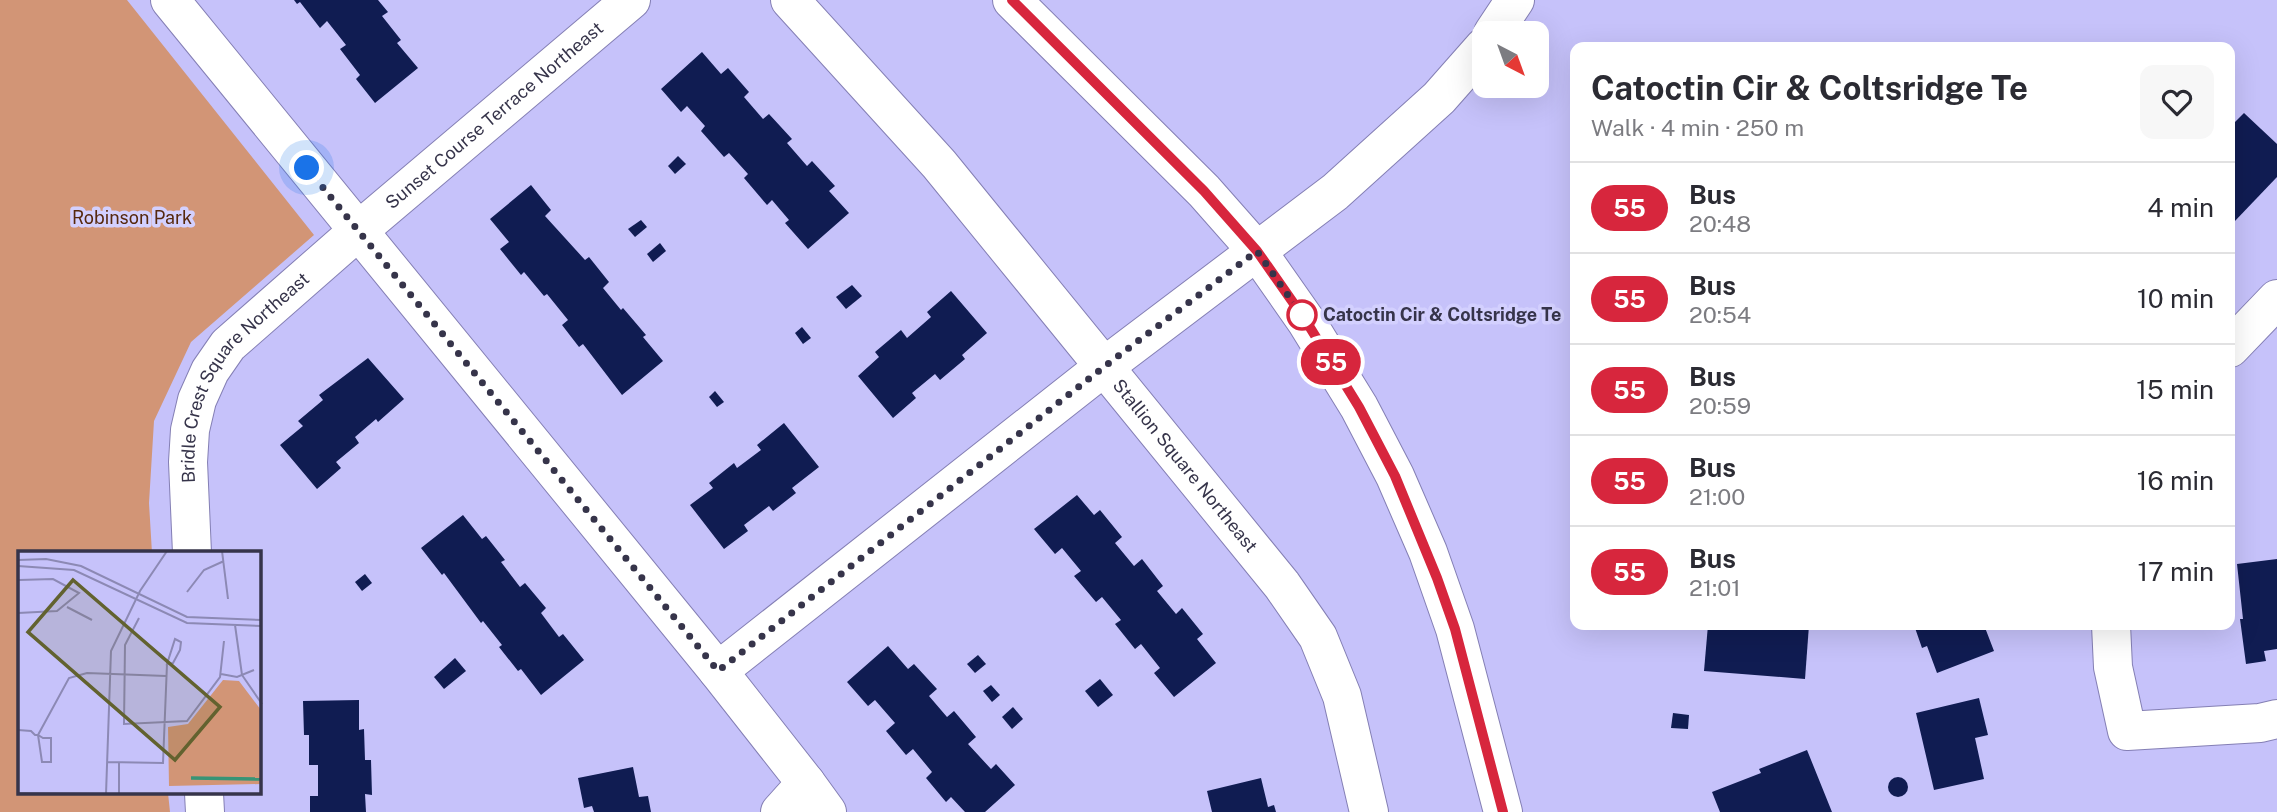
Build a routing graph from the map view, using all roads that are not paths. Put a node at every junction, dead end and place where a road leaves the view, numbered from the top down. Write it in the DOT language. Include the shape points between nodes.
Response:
graph roads {
  1 [pos="170,0"];
  2 [pos="631,0"];
  3 [pos="790,0"];
  4 [pos="1012,0"];
  5 [pos="1515,0"];
  6 [pos="1501,21"];
  7 [pos="1472,61"];
  8 [pos="358,231"];
  9 [pos="1257,251"];
  10 [pos="2277,299"];
  11 [pos="2235,343"];
  12 [pos="1105,366"];
  13 [pos="192,551"];
  14 [pos="2112,630"];
  15 [pos="718,671"];
  16 [pos="2277,719"];
  17 [pos="204,794"];
  18 [pos="817,798"];
  19 [pos="205,812"];
  20 [pos="780,812"];
  21 [pos="1369,812"];
  22 [pos="1503,812"];
  1 -- 8 [label="street"];
  2 -- 8 [label="street, Sunset Course Terrace Northeast"];
  3 -- 12 [label="street, Stallion Square Northeast" via="939,164"];
  4 -- 9 [label="street" via="1204,191"];
  5 -- 6 [label="street"];
  7 -- 9 [label="street" via="1439,99 1335,192"];
  8 -- 13 [label="street, Bridle Crest Square Northeast" via="228,345 210,371 190,430"];
  8 -- 15 [label="street"];
  9 -- 12 [label="street"];
  9 -- 22 [label="street" via="1359,407 1401,489 1455,629"];
  10 -- 11 [label="street"];
  12 -- 15 [label="street"];
  12 -- 21 [label="street, Stallion Square Northeast" via="1282,585 1318,637 1342,696"];
  14 -- 16 [label="street" via="2113,667 2127,731"];
  15 -- 18 [label="street"];
  17 -- 19 [label="street"];
  18 -- 20 [label="street"];
}
